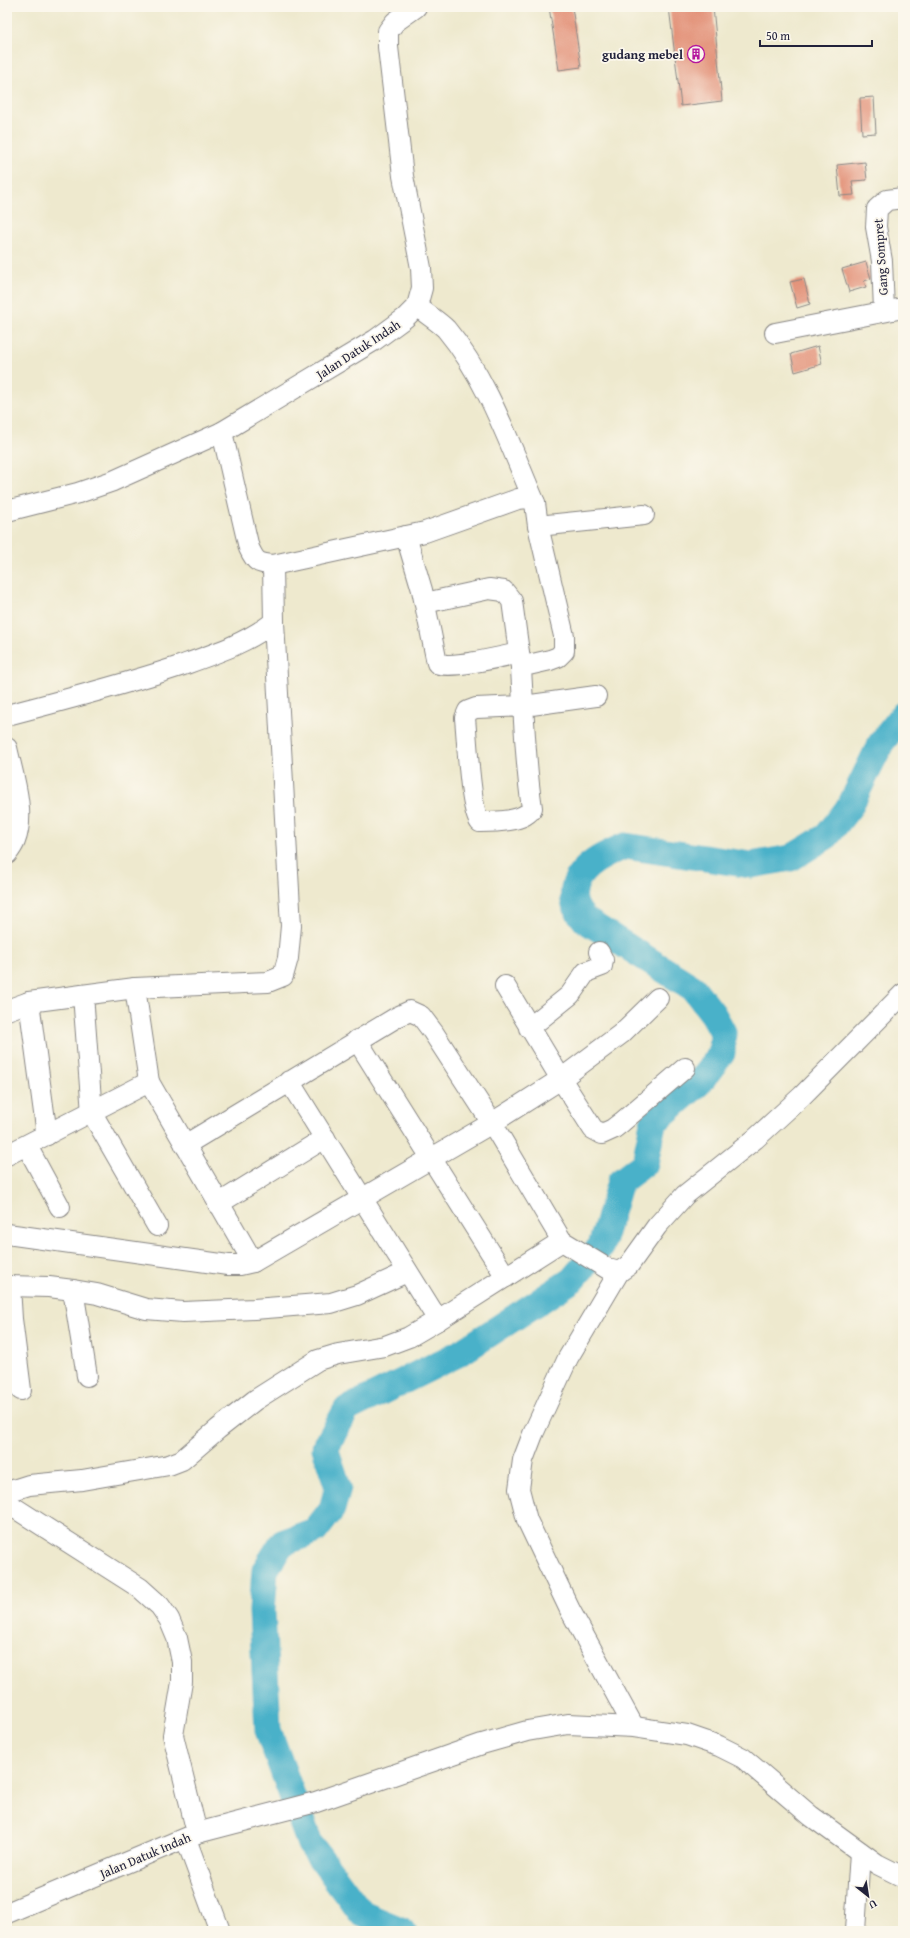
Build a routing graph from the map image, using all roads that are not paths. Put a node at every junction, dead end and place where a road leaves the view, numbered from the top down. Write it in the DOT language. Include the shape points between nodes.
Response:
graph roads {
  1 [pos="416,7"];
  2 [pos="903,198"];
  3 [pos="417,306"];
  4 [pos="893,309"];
  5 [pos="775,333"];
  6 [pos="222,432"];
  7 [pos="535,503"];
  8 [pos="7,511"];
  9 [pos="644,515"];
  10 [pos="538,526"];
  11 [pos="406,536"];
  12 [pos="273,565"];
  13 [pos="425,603"];
  14 [pos="274,622"];
  15 [pos="520,661"];
  16 [pos="596,696"];
  17 [pos="524,706"];
  18 [pos="7,715"];
  19 [pos="7,748"];
  20 [pos="7,854"];
  21 [pos="600,952"];
  22 [pos="505,986"];
  23 [pos="135,988"];
  24 [pos="903,994"];
  25 [pos="84,995"];
  26 [pos="658,998"];
  27 [pos="29,1002"];
  28 [pos="7,1010"];
  29 [pos="529,1028"];
  30 [pos="357,1040"];
  31 [pos="686,1068"];
  32 [pos="561,1079"];
  33 [pos="289,1081"];
  34 [pos="149,1082"];
  35 [pos="92,1113"];
  36 [pos="492,1123"];
  37 [pos="47,1135"];
  38 [pos="325,1138"];
  39 [pos="185,1145"];
  40 [pos="27,1146"];
  41 [pos="7,1155"];
  42 [pos="431,1158"];
  43 [pos="361,1198"];
  44 [pos="218,1204"];
  45 [pos="60,1207"];
  46 [pos="157,1226"];
  47 [pos="7,1234"];
  48 [pos="570,1246"];
  49 [pos="253,1262"];
  50 [pos="613,1271"];
  51 [pos="407,1272"];
  52 [pos="506,1277"];
  53 [pos="9,1286"];
  54 [pos="73,1290"];
  55 [pos="438,1320"];
  56 [pos="88,1376"];
  57 [pos="21,1390"];
  58 [pos="7,1492"];
  59 [pos="7,1503"];
  60 [pos="634,1727"];
  61 [pos="192,1836"];
  62 [pos="860,1852"];
  63 [pos="903,1877"];
  64 [pos="7,1913"];
  65 [pos="220,1931"];
  66 [pos="855,1931"];
  1 -- 3 [label="street" via="395,22 388,31 388,47 403,176 421,268 422,288"];
  2 -- 4 [label="street, Gang Sompret" via="887,200 877,209 876,227"];
  3 -- 6 [label="street, Jalan Datuk Indah" via="375,340"];
  3 -- 7 [label="street" via="445,328 473,368"];
  4 -- 5 [label="street"];
  6 -- 8 [label="street, Jalan Datuk Indah" via="113,481 78,493"];
  6 -- 12 [label="street" via="249,548 253,558 259,563"];
  7 -- 10 [label="street"];
  7 -- 11 [label="street" via="528,498 518,498 425,532"];
  9 -- 10 [label="street"];
  10 -- 15 [label="street" via="564,636 564,651 558,657 524,666"];
  11 -- 12 [label="street"];
  11 -- 13 [label="street"];
  12 -- 14 [label="street"];
  13 -- 15 [label="street" via="436,659 440,665"];
  13 -- 15 [label="street" via="489,589 504,591 512,601"];
  14 -- 18 [label="street" via="238,645 134,682"];
  14 -- 23 [label="street" via="291,926 288,958 283,976 268,982"];
  15 -- 17 [label="street"];
  16 -- 17 [label="street"];
  17 -- 17 [label="street" via="532,808 528,814 518,818 480,822 476,812 465,718 468,711 476,708"];
  19 -- 20 [label="street" via="19,819 15,841"];
  21 -- 29 [label="street" via="602,966 586,972 570,995"];
  22 -- 29 [label="street"];
  23 -- 25 [label="street"];
  23 -- 34 [label="street"];
  24 -- 50 [label="street" via="802,1096 755,1139 685,1195 657,1226 629,1265"];
  25 -- 27 [label="street"];
  25 -- 35 [label="street"];
  26 -- 32 [label="street" via="620,1034"];
  27 -- 28 [label="street"];
  27 -- 37 [label="street"];
  29 -- 32 [label="street"];
  30 -- 33 [label="street"];
  30 -- 36 [label="street" via="410,1011 421,1016"];
  30 -- 42 [label="street"];
  31 -- 32 [label="street" via="622,1122 602,1134 593,1129"];
  32 -- 36 [label="street"];
  33 -- 38 [label="street"];
  33 -- 39 [label="street"];
  34 -- 35 [label="street"];
  34 -- 39 [label="street"];
  35 -- 37 [label="street"];
  35 -- 46 [label="street"];
  36 -- 42 [label="street"];
  36 -- 48 [label="street"];
  37 -- 40 [label="street"];
  38 -- 43 [label="street"];
  38 -- 44 [label="street"];
  39 -- 44 [label="street"];
  40 -- 41 [label="street"];
  40 -- 45 [label="street"];
  42 -- 43 [label="street"];
  42 -- 52 [label="street"];
  43 -- 49 [label="street" via="301,1236"];
  43 -- 51 [label="street"];
  44 -- 49 [label="street"];
  47 -- 49 [label="street" via="228,1265"];
  48 -- 50 [label="street"];
  48 -- 52 [label="street"];
  50 -- 60 [label="street" via="532,1434 523,1460 519,1489 527,1520 570,1610"];
  51 -- 54 [label="street" via="357,1295 331,1303 254,1309 183,1312 146,1309 97,1294"];
  51 -- 55 [label="street"];
  52 -- 55 [label="street"];
  53 -- 54 [label="street"];
  53 -- 57 [label="street"];
  54 -- 56 [label="street"];
  55 -- 58 [label="street" via="410,1337 385,1346 318,1360 255,1400 182,1460 169,1465 82,1480 29,1485"];
  59 -- 61 [label="street" via="140,1588 160,1606 169,1619 177,1638 182,1662 182,1682 173,1735"];
  60 -- 61 [label="street, Jalan Datuk Indah" via="568,1724 527,1731 482,1744 316,1802"];
  60 -- 62 [label="street, Jalan Datuk Indah" via="687,1735 743,1758 811,1816"];
  61 -- 64 [label="street, Jalan Datuk Indah"];
  61 -- 65 [label="street"];
  62 -- 63 [label="street, Jalan Datuk Indah"];
  62 -- 66 [label="street"];
}
